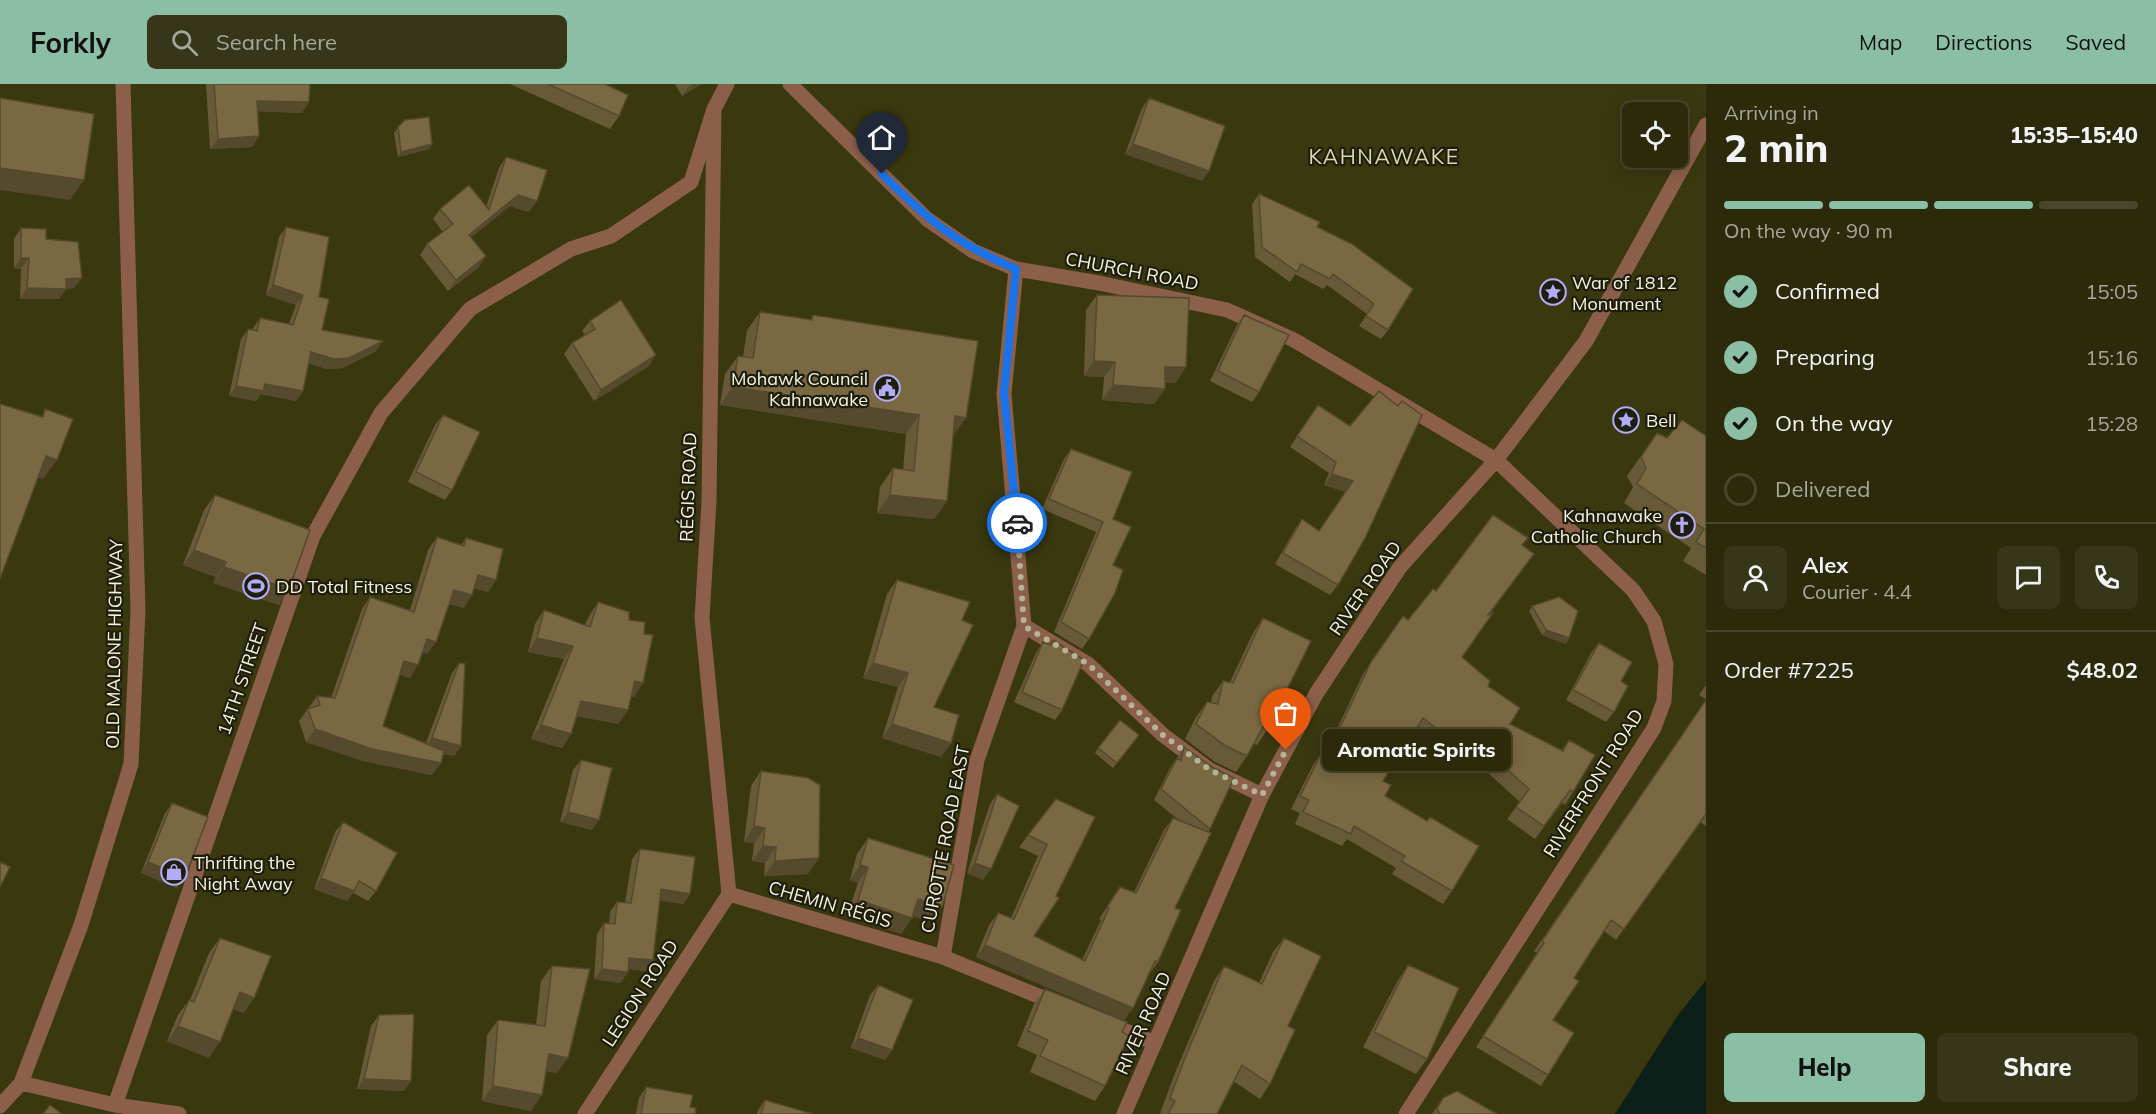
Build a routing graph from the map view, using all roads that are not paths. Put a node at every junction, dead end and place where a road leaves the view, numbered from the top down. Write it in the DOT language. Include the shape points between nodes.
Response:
graph roads {
  1 [pos="123,84"];
  2 [pos="727,84"];
  3 [pos="790,84"];
  4 [pos="714,109"];
  5 [pos="1706,125"];
  6 [pos="1016,269"];
  7 [pos="1496,460"];
  8 [pos="1024,626"];
  9 [pos="1262,795"];
  10 [pos="729,894"];
  11 [pos="943,957"];
  12 [pos="1070,1009"];
  13 [pos="1092,1017"];
  14 [pos="1155,1043"];
  15 [pos="21,1083"];
  16 [pos="115,1105"];
  17 [pos="0,1106"];
  18 [pos="179,1114"];
  19 [pos="585,1114"];
  20 [pos="1124,1114"];
  21 [pos="1406,1114"];
  1 -- 15 [label="street, OLD MALONE HIGHWAY" via="138,610 131,764 81,926"];
  2 -- 4 [label="street, RÉGIS ROAD"];
  3 -- 6 [label="street, CHURCH ROAD" via="927,219 973,251"];
  4 -- 10 [label="street, RÉGIS ROAD" via="709,502 702,618"];
  4 -- 16 [label="street, 14TH STREET" via="691,182 611,236 571,249 470,309 381,413 318,527"];
  5 -- 7 [label="street, RIVER ROAD" via="1586,341"];
  6 -- 7 [label="street, CHURCH ROAD" via="1227,310 1294,340"];
  6 -- 8 [label="street, CUROTTE ROAD EAST" via="1004,393"];
  7 -- 9 [label="street, RIVER ROAD" via="1400,567 1316,694"];
  7 -- 21 [label="street, RIVERFRONT ROAD" via="1633,590 1654,621 1666,664 1664,701 1654,728"];
  8 -- 9 [label="street" via="1088,664 1163,735 1210,770"];
  8 -- 11 [label="street, CUROTTE ROAD EAST" via="977,759"];
  9 -- 14 [label="street, RIVER ROAD"];
  10 -- 11 [label="street, CHEMIN RÉGIS"];
  10 -- 19 [label="street, LEGION ROAD"];
  11 -- 12 [label="street, CHEMIN RÉGIS"];
  13 -- 14 [label="street"];
  14 -- 20 [label="street, RIVER ROAD"];
  15 -- 16 [label="street"];
  15 -- 17 [label="street, OLD MALONE HIGHWAY"];
  16 -- 18 [label="street"];
}
